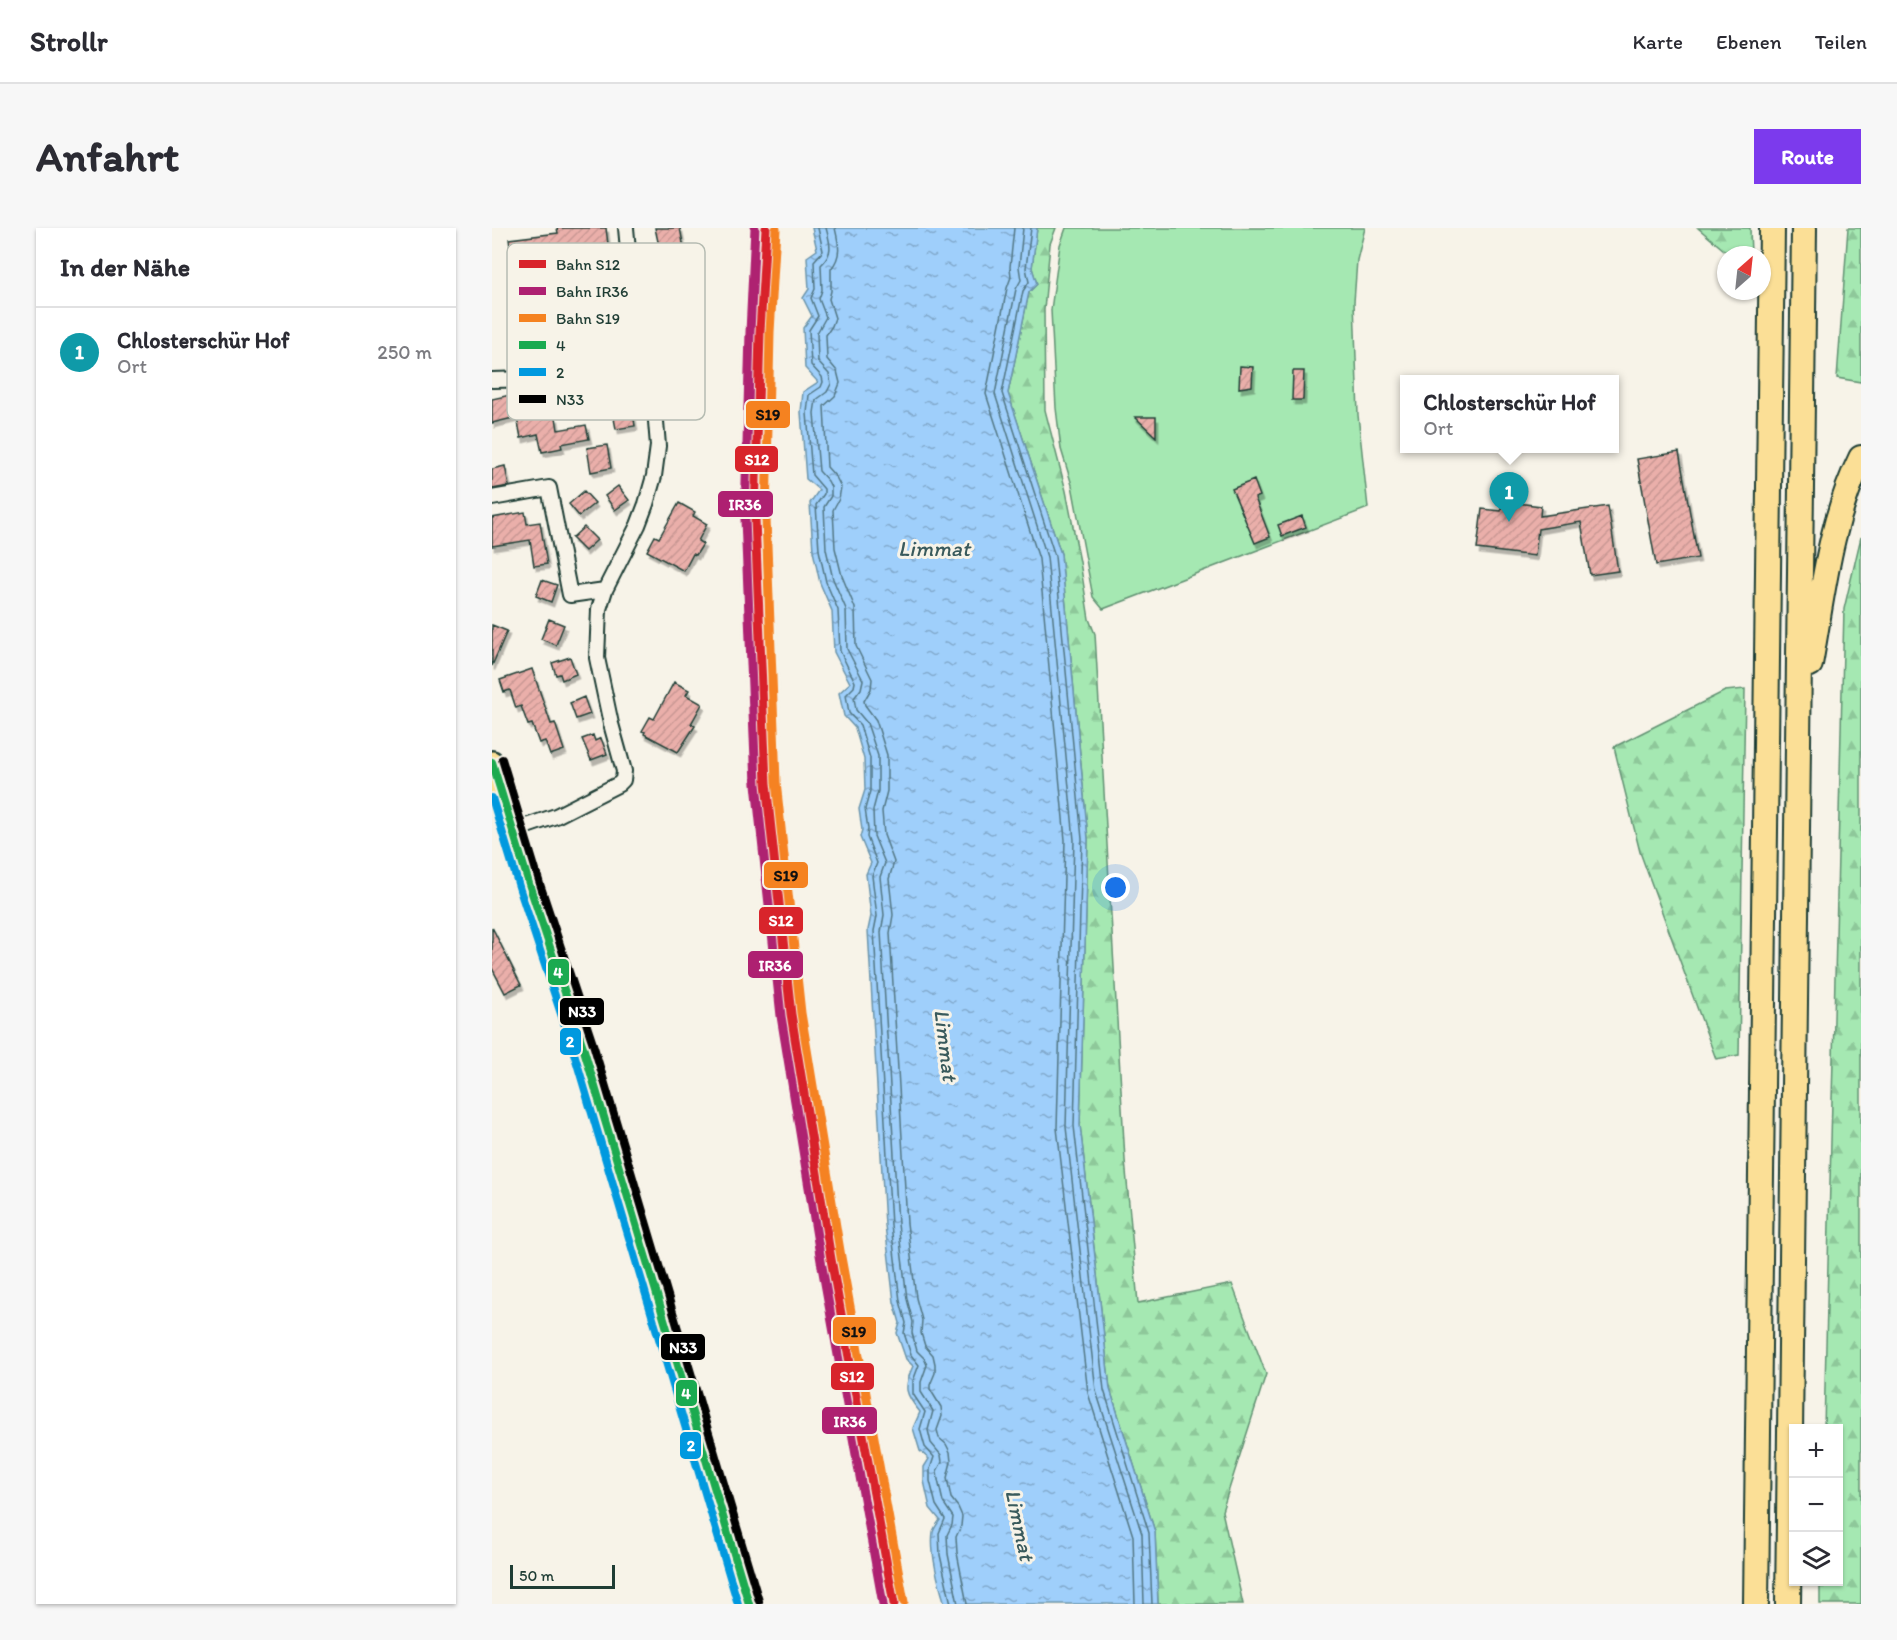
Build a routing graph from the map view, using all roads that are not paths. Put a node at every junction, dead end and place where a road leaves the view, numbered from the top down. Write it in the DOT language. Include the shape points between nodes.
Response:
graph roads {
  1 [pos="626,228"];
  2 [pos="1772,228"];
  3 [pos="1804,228"];
  4 [pos="627,243"];
  5 [pos="492,380"];
  6 [pos="507,380"];
  7 [pos="656,420"];
  8 [pos="1861,458"];
  9 [pos="492,498"];
  10 [pos="605,590"];
  11 [pos="1798,731"];
  12 [pos="492,762"];
  13 [pos="512,831"];
  14 [pos="749,1604"];
  15 [pos="1755,1604"];
  16 [pos="1788,1604"];
  1 -- 4 [label="street"];
  2 -- 15 [label="highway"];
  3 -- 11 [label="highway"];
  5 -- 6 [label="street"];
  7 -- 10 [label="street" via="658,446 654,476 638,525"];
  8 -- 11 [label="highway" via="1832,537"];
  9 -- 10 [label="street" via="549,488 570,595"];
  10 -- 13 [label="street" via="596,637 600,677 624,780 556,816"];
  11 -- 16 [label="highway"];
  12 -- 13 [label="main road"];
  13 -- 14 [label="main road" via="584,1050"];
}
